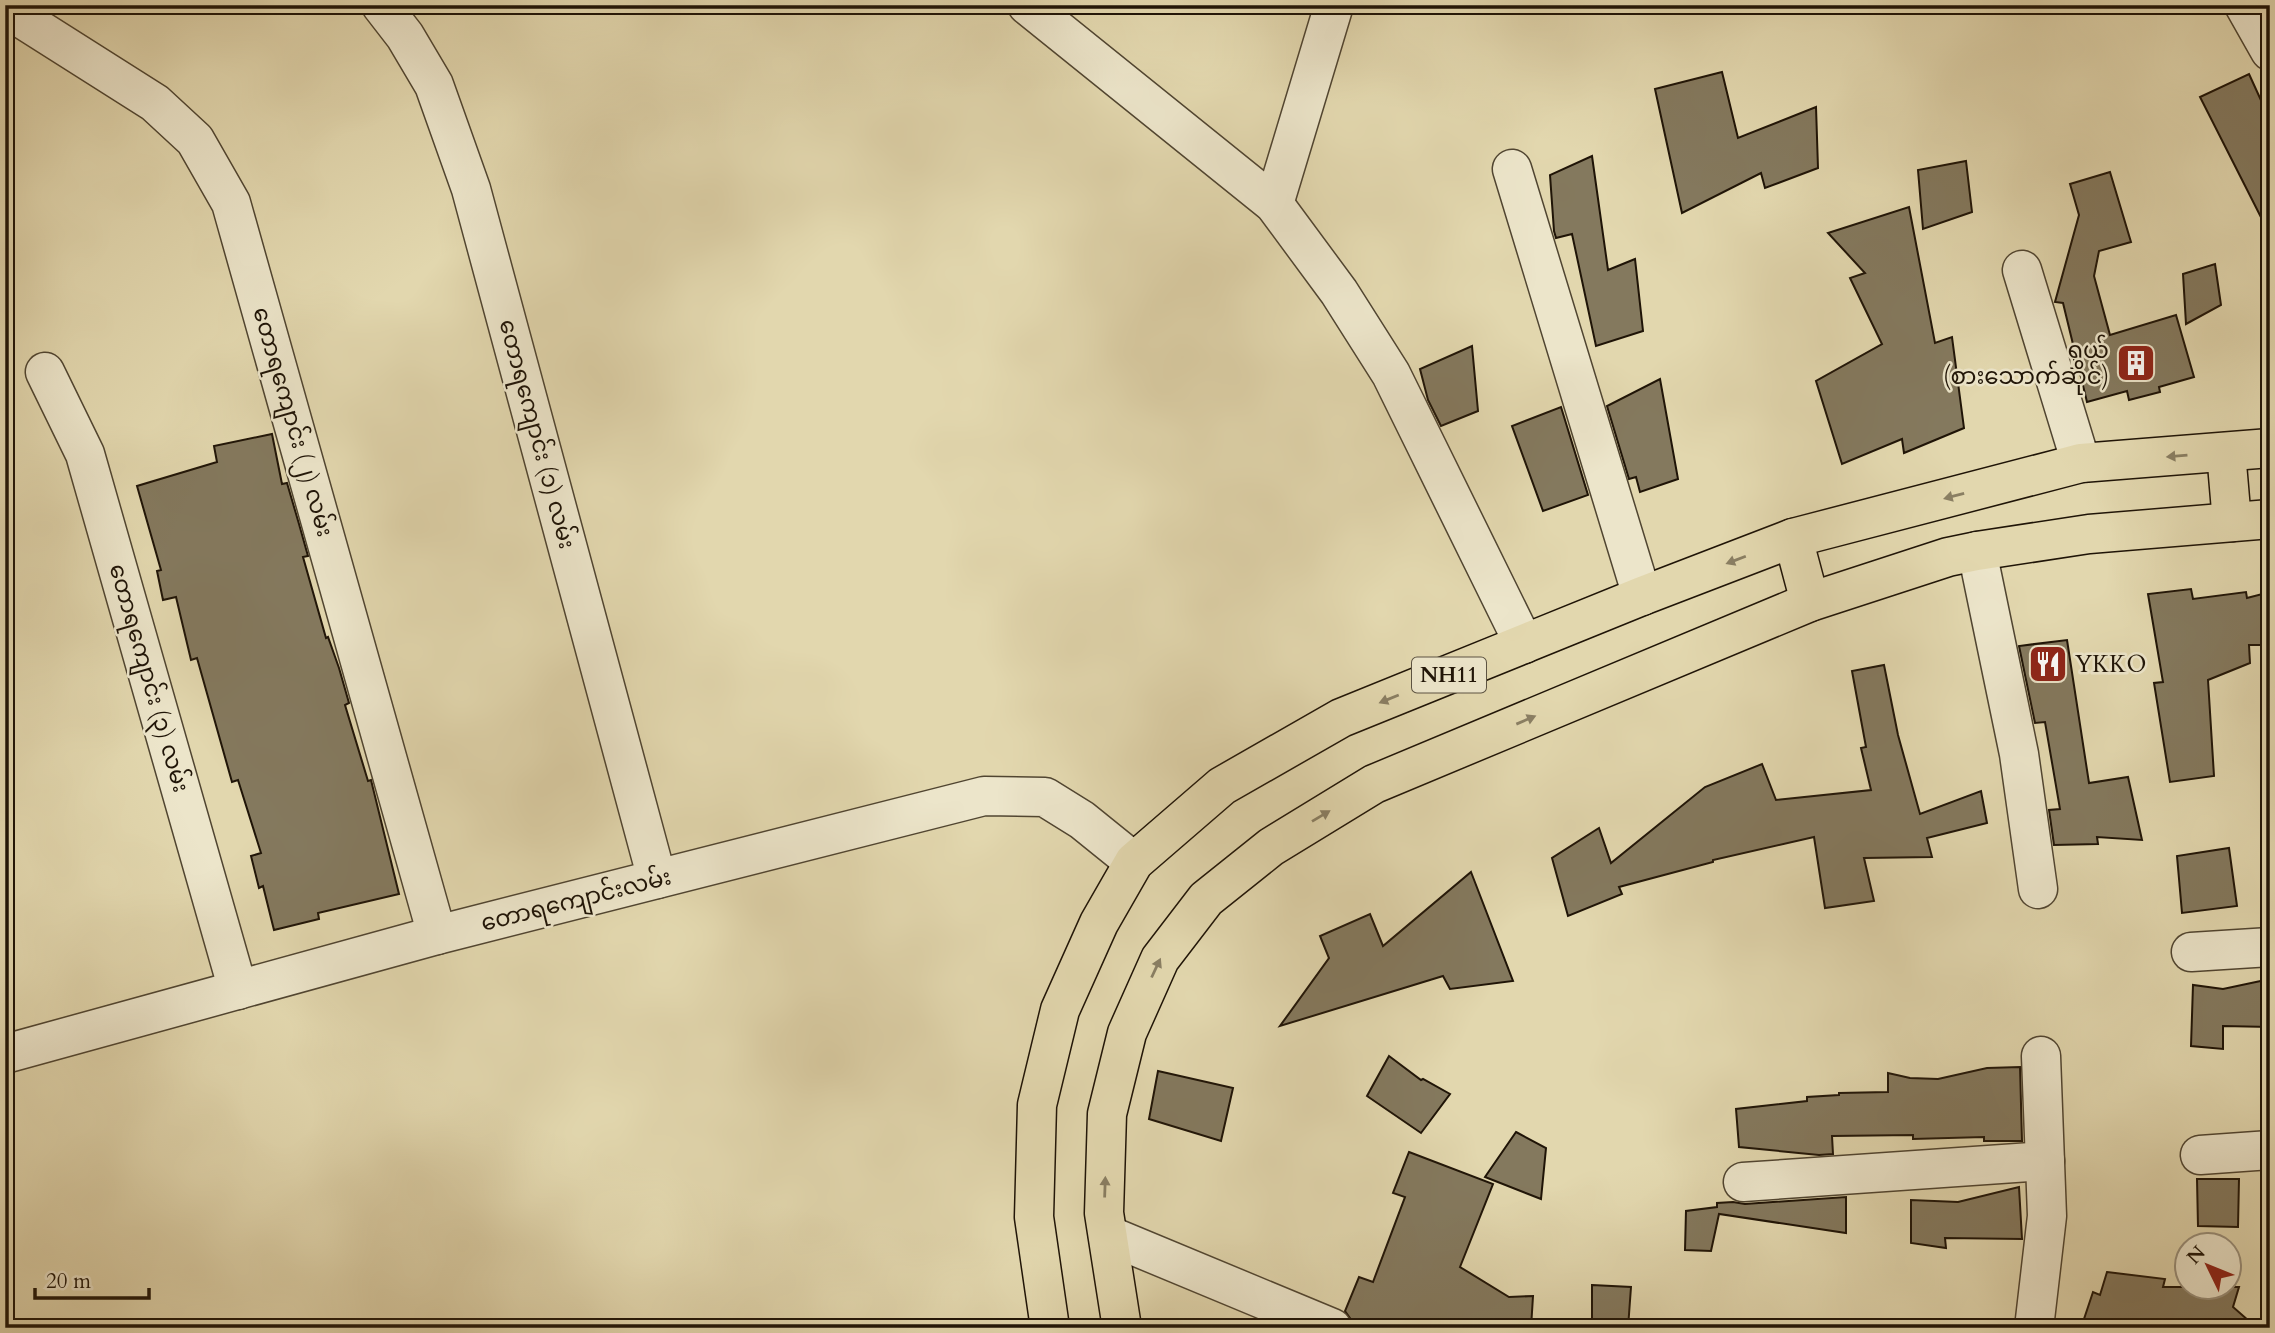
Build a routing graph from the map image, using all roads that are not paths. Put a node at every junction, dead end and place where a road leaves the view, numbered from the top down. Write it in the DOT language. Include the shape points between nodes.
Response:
graph roads {
  1 [pos="381,5"];
  2 [pos="1027,5"];
  3 [pos="1334,5"];
  4 [pos="2244,5"];
  5 [pos="5,8"];
  6 [pos="2270,51"];
  7 [pos="1512,169"];
  8 [pos="1274,204"];
  9 [pos="2022,270"];
  10 [pos="45,372"];
  11 [pos="2270,448"];
  12 [pos="2226,452"];
  13 [pos="2081,463"];
  14 [pos="2270,519"];
  15 [pos="2232,522"];
  16 [pos="1793,538"];
  17 [pos="1977,551"];
  18 [pos="1642,596"];
  19 [pos="1810,601"];
  20 [pos="1524,644"];
  21 [pos="1133,862"];
  22 [pos="657,879"];
  23 [pos="2038,889"];
  24 [pos="437,935"];
  25 [pos="2270,947"];
  26 [pos="2191,952"];
  27 [pos="238,990"];
  28 [pos="5,1054"];
  29 [pos="2041,1056"];
  30 [pos="2270,1150"];
  31 [pos="2200,1155"];
  32 [pos="2045,1161"];
  33 [pos="1743,1182"];
  34 [pos="1108,1236"];
  35 [pos="1050,1328"];
  36 [pos="1122,1328"];
  37 [pos="1332,1328"];
  38 [pos="2034,1328"];
  1 -- 22 [label="street, တောရကျောင်း (၁) လမ်း" via="434,85 471,189"];
  2 -- 8 [label="street"];
  3 -- 8 [label="street"];
  4 -- 6 [label="street"];
  5 -- 24 [label="street, တောရကျောင်း (၂) လမ်း" via="155,103 195,141 231,204"];
  7 -- 18 [label="street"];
  8 -- 20 [label="street" via="1339,292 1391,374"];
  9 -- 13 [label="street"];
  10 -- 27 [label="street, တောရကျောင်း (၃) လမ်း" via="85,454"];
  11 -- 12 [label="main road, NH11"];
  12 -- 13 [label="main road, NH11, one-way"];
  12 -- 15 [label="main road"];
  13 -- 16 [label="main road, NH11, one-way"];
  14 -- 15 [label="main road"];
  15 -- 17 [label="main road" via="2089,534"];
  16 -- 18 [label="main road, NH11, one-way"];
  16 -- 19 [label="main road"];
  17 -- 19 [label="main road"];
  17 -- 23 [label="street" via="2019,754"];
  18 -- 20 [label="main road, NH11"];
  34 -- 19 [label="main road, one-way" via="1104,1213 1107,1114 1127,1033 1160,959 1206,899 1271,847 1374,784"];
  20 -- 21 [label="main road, NH11, one-way" via="1340,719 1222,786"];
  21 -- 22 [label="street, တောရကျောင်းလမ်း" via="1045,797 984,796"];
  21 -- 35 [label="main road, NH11" via="1099,923 1060,1010 1037,1105 1034,1217"];
  22 -- 24 [label="street, တောရကျောင်းလမ်း"];
  24 -- 27 [label="street, တောရကျောင်းလမ်း"];
  25 -- 26 [label="street"];
  27 -- 28 [label="street, တောရကျောင်းလမ်း"];
  29 -- 32 [label="street"];
  30 -- 31 [label="street"];
  32 -- 33 [label="street"];
  32 -- 38 [label="street" via="2047,1216"];
  34 -- 36 [label="main road"];
  34 -- 37 [label="street"];
}
